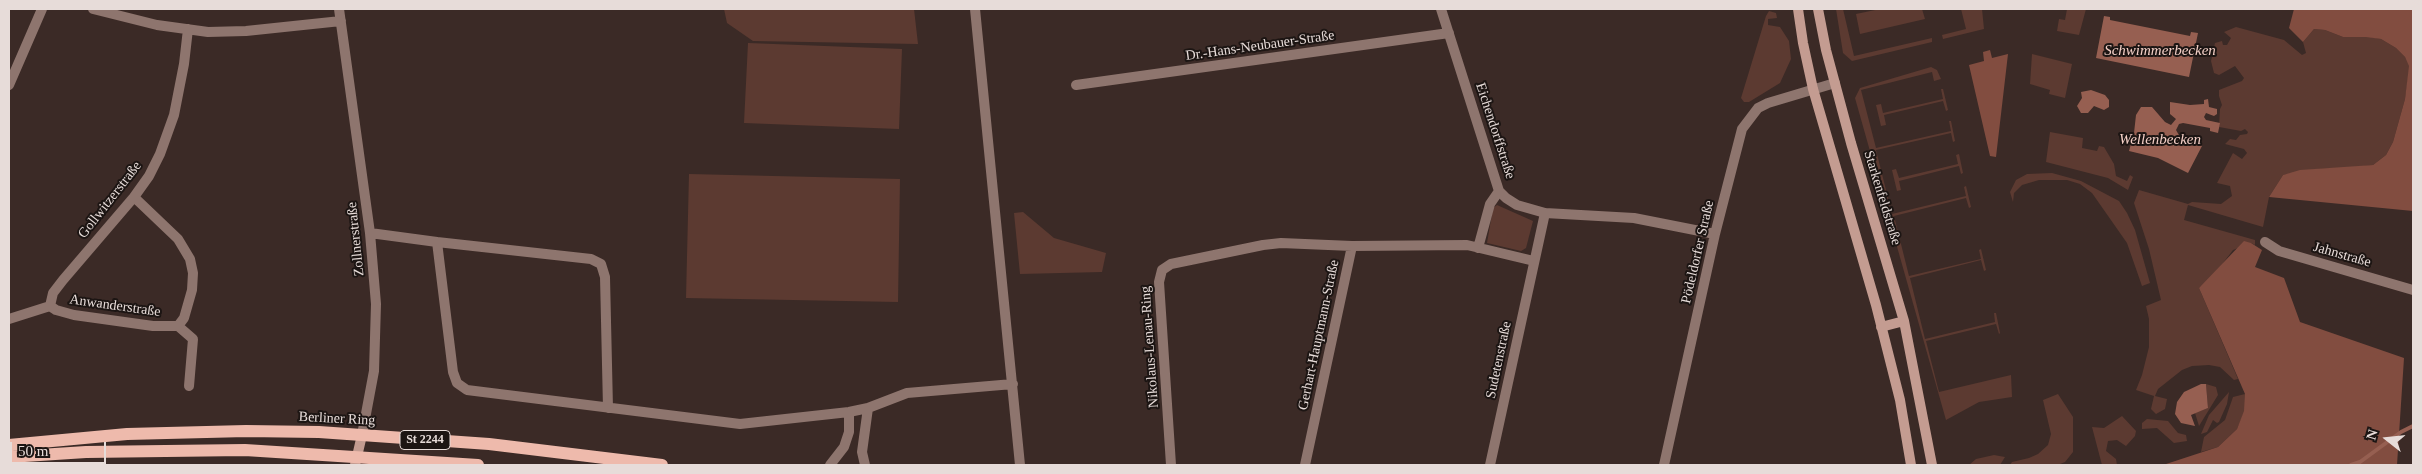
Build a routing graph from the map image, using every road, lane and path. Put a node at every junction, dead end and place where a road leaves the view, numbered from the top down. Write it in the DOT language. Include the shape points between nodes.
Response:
graph roads {
  1 [pos="42,9"];
  2 [pos="93,9"];
  3 [pos="339,9"];
  4 [pos="975,9"];
  5 [pos="1441,9"];
  6 [pos="1798,9"];
  7 [pos="1818,9"];
  8 [pos="341,20"];
  9 [pos="188,29"];
  10 [pos="1449,34"];
  11 [pos="1834,82"];
  12 [pos="9,85"];
  13 [pos="1076,85"];
  14 [pos="1813,89"];
  15 [pos="1499,191"];
  16 [pos="134,197"];
  17 [pos="1545,213"];
  18 [pos="370,233"];
  19 [pos="1715,234"];
  20 [pos="437,242"];
  21 [pos="2265,242"];
  22 [pos="1352,246"];
  23 [pos="1478,248"];
  24 [pos="1534,261"];
  25 [pos="2413,290"];
  26 [pos="50,306"];
  27 [pos="9,319"];
  28 [pos="1904,321"];
  29 [pos="178,326"];
  30 [pos="1881,327"];
  31 [pos="1013,384"];
  32 [pos="190,386"];
  33 [pos="608,408"];
  34 [pos="868,408"];
  35 [pos="849,412"];
  36 [pos="362,435"];
  37 [pos="9,445"];
  38 [pos="9,457"];
  39 [pos="356,461"];
  40 [pos="478,465"];
  41 [pos="662,465"];
  42 [pos="830,465"];
  43 [pos="864,465"];
  44 [pos="1020,465"];
  45 [pos="1171,465"];
  46 [pos="1305,465"];
  47 [pos="1490,465"];
  48 [pos="1664,465"];
  49 [pos="1911,465"];
  50 [pos="1932,465"];
  1 -- 12 [label="street"];
  2 -- 9 [label="street"];
  3 -- 8 [label="street, Zollnerstraße"];
  4 -- 31 [label="street"];
  5 -- 10 [label="street, Eichendorffstraße"];
  6 -- 14 [label="main road"];
  7 -- 11 [label="main road"];
  8 -- 9 [label="street" via="246,31"];
  8 -- 18 [label="street, Zollnerstraße"];
  9 -- 16 [label="street, Gollwitzerstraße" via="169,131 149,176"];
  10 -- 13 [label="street, Dr.-Hans-Neubauer-Straße"];
  10 -- 15 [label="street, Eichendorffstraße"];
  11 -- 14 [label="street, Pödeldorfer Straße"];
  11 -- 28 [label="main road, Starkenfeldstraße"];
  14 -- 19 [label="street, Pödeldorfer Straße" via="1768,102 1749,117 1738,142"];
  14 -- 30 [label="main road"];
  15 -- 17 [label="street, Eichendorffstraße" via="1517,205"];
  15 -- 23 [label="street" via="1490,204"];
  16 -- 26 [label="street, Gollwitzerstraße" via="63,280 53,293"];
  16 -- 29 [label="street, Anwanderstraße" via="178,238 190,259 192,290 184,318"];
  17 -- 19 [label="street, Eichendorffstraße" via="1634,218"];
  17 -- 24 [label="street, Sudetenstraße"];
  18 -- 20 [label="street"];
  18 -- 36 [label="street, Zollnerstraße" via="376,337 374,371"];
  19 -- 48 [label="street, Pödeldorfer Straße"];
  20 -- 33 [label="street" via="457,383 467,390"];
  20 -- 33 [label="street" via="591,259 600,264 605,277"];
  21 -- 25 [label="street, Jahnstraße" via="2279,251"];
  22 -- 23 [label="street, Gerhart-Hauptmann-Straße" via="1467,245"];
  22 -- 45 [label="street, Nikolaus-Lenau-Ring" via="1263,245 1171,264 1162,270 1159,282"];
  22 -- 46 [label="street, Gerhart-Hauptmann-Straße"];
  23 -- 24 [label="street, Gerhart-Hauptmann-Straße"];
  24 -- 47 [label="street, Sudetenstraße"];
  26 -- 27 [label="street"];
  26 -- 29 [label="street, Anwanderstraße" via="74,315 153,326"];
  28 -- 30 [label="main road"];
  28 -- 50 [label="main road, Starkenfeldstraße"];
  29 -- 32 [label="street, Anwanderstraße" via="193,339"];
  30 -- 49 [label="main road" via="1900,400"];
  31 -- 34 [label="street" via="907,393"];
  31 -- 44 [label="street"];
  33 -- 35 [label="street" via="740,424"];
  34 -- 35 [label="street"];
  34 -- 43 [label="street" via="862,452"];
  35 -- 42 [label="street" via="849,432 844,447"];
  36 -- 37 [label="main road, Berliner Ring / St 2244" via="246,431 76,438"];
  36 -- 39 [label="main road, Zollnerstraße"];
  36 -- 41 [label="main road, Berliner Ring / St 2244" via="489,444"];
  38 -- 39 [label="main road, St 2244" via="86,452 245,450"];
  39 -- 40 [label="main road, St 2244"];
}
